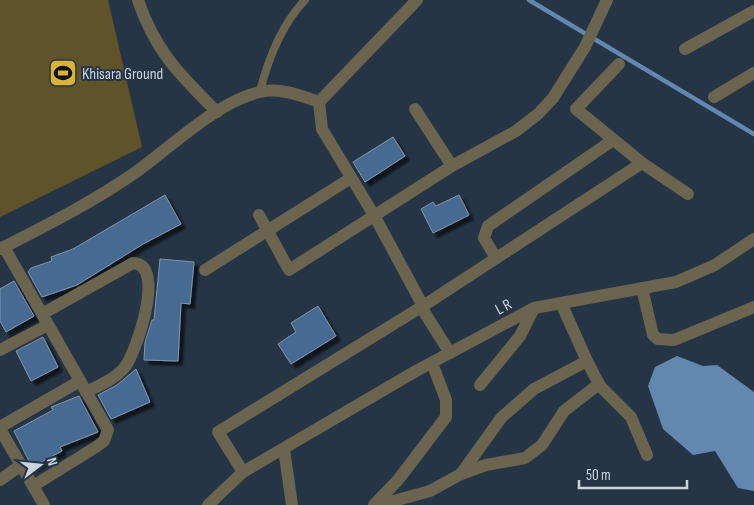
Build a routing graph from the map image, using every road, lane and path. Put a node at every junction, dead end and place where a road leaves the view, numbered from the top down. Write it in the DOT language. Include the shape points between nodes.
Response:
graph roads {
  1 [pos="138,0"];
  2 [pos="305,0"];
  3 [pos="417,0"];
  4 [pos="607,0"];
  5 [pos="754,11"];
  6 [pos="685,49"];
  7 [pos="618,64"];
  8 [pos="754,73"];
  9 [pos="260,91"];
  10 [pos="714,98"];
  11 [pos="320,102"];
  12 [pos="415,109"];
  13 [pos="217,112"];
  14 [pos="613,140"];
  15 [pos="642,163"];
  16 [pos="452,166"];
  17 [pos="351,178"];
  18 [pos="688,194"];
  19 [pos="259,215"];
  20 [pos="375,216"];
  21 [pos="266,231"];
  22 [pos="754,239"];
  23 [pos="2,248"];
  24 [pos="496,258"];
  25 [pos="205,270"];
  26 [pos="642,288"];
  27 [pos="562,303"];
  28 [pos="422,307"];
  29 [pos="754,307"];
  30 [pos="534,308"];
  31 [pos="45,320"];
  32 [pos="0,350"];
  33 [pos="450,353"];
  34 [pos="587,361"];
  35 [pos="432,363"];
  36 [pos="80,381"];
  37 [pos="599,384"];
  38 [pos="480,385"];
  39 [pos="86,392"];
  40 [pos="0,428"];
  41 [pos="284,449"];
  42 [pos="647,455"];
  43 [pos="21,465"];
  44 [pos="243,472"];
  45 [pos="461,474"];
  46 [pos="0,480"];
  47 [pos="33,486"];
  48 [pos="44,505"];
  49 [pos="208,505"];
  50 [pos="292,505"];
  51 [pos="374,505"];
  52 [pos="379,505"];
  1 -- 13 [label="street" via="165,58"];
  2 -- 9 [label="lane" via="280,36"];
  3 -- 11 [label="street"];
  4 -- 16 [label="street" via="585,47 553,98 516,131"];
  5 -- 6 [label="street"];
  7 -- 14 [label="street" via="576,109"];
  8 -- 10 [label="street"];
  9 -- 11 [label="street" via="278,91"];
  9 -- 13 [label="street"];
  11 -- 17 [label="street" via="322,129"];
  12 -- 16 [label="street"];
  13 -- 23 [label="street" via="99,196"];
  14 -- 15 [label="street"];
  14 -- 24 [label="street" via="488,226 484,238"];
  15 -- 18 [label="street"];
  15 -- 24 [label="street"];
  16 -- 20 [label="street"];
  17 -- 20 [label="street"];
  17 -- 21 [label="street"];
  19 -- 21 [label="street"];
  20 -- 21 [label="street" via="289,270"];
  20 -- 28 [label="street"];
  21 -- 25 [label="street"];
  22 -- 26 [label="street, L R" via="715,266 676,282"];
  23 -- 31 [label="street"];
  24 -- 28 [label="street"];
  26 -- 27 [label="street, L R"];
  26 -- 29 [label="street" via="653,335 665,340 674,340"];
  27 -- 30 [label="street, L R"];
  27 -- 34 [label="street"];
  28 -- 33 [label="street"];
  28 -- 44 [label="street" via="218,432"];
  30 -- 33 [label="street, L R"];
  30 -- 38 [label="street" via="520,336"];
  31 -- 32 [label="street"];
  31 -- 36 [label="street"];
  31 -- 39 [label="street" via="133,262 145,270 149,286 147,310 131,356 115,377"];
  33 -- 35 [label="street, L R"];
  34 -- 37 [label="street"];
  34 -- 45 [label="street" via="534,388 508,412"];
  35 -- 41 [label="street, L R"];
  35 -- 51 [label="street" via="446,400 446,417 398,480"];
  36 -- 39 [label="street"];
  36 -- 40 [label="street"];
  37 -- 42 [label="street" via="631,417"];
  37 -- 45 [label="street" via="564,411 531,455"];
  39 -- 47 [label="street" via="106,424 106,437 96,447"];
  40 -- 43 [label="street"];
  41 -- 44 [label="street, L R"];
  41 -- 50 [label="street"];
  43 -- 46 [label="street"];
  43 -- 47 [label="street"];
  44 -- 49 [label="street, L R"];
  45 -- 52 [label="street" via="430,491"];
  47 -- 48 [label="street"];
}
